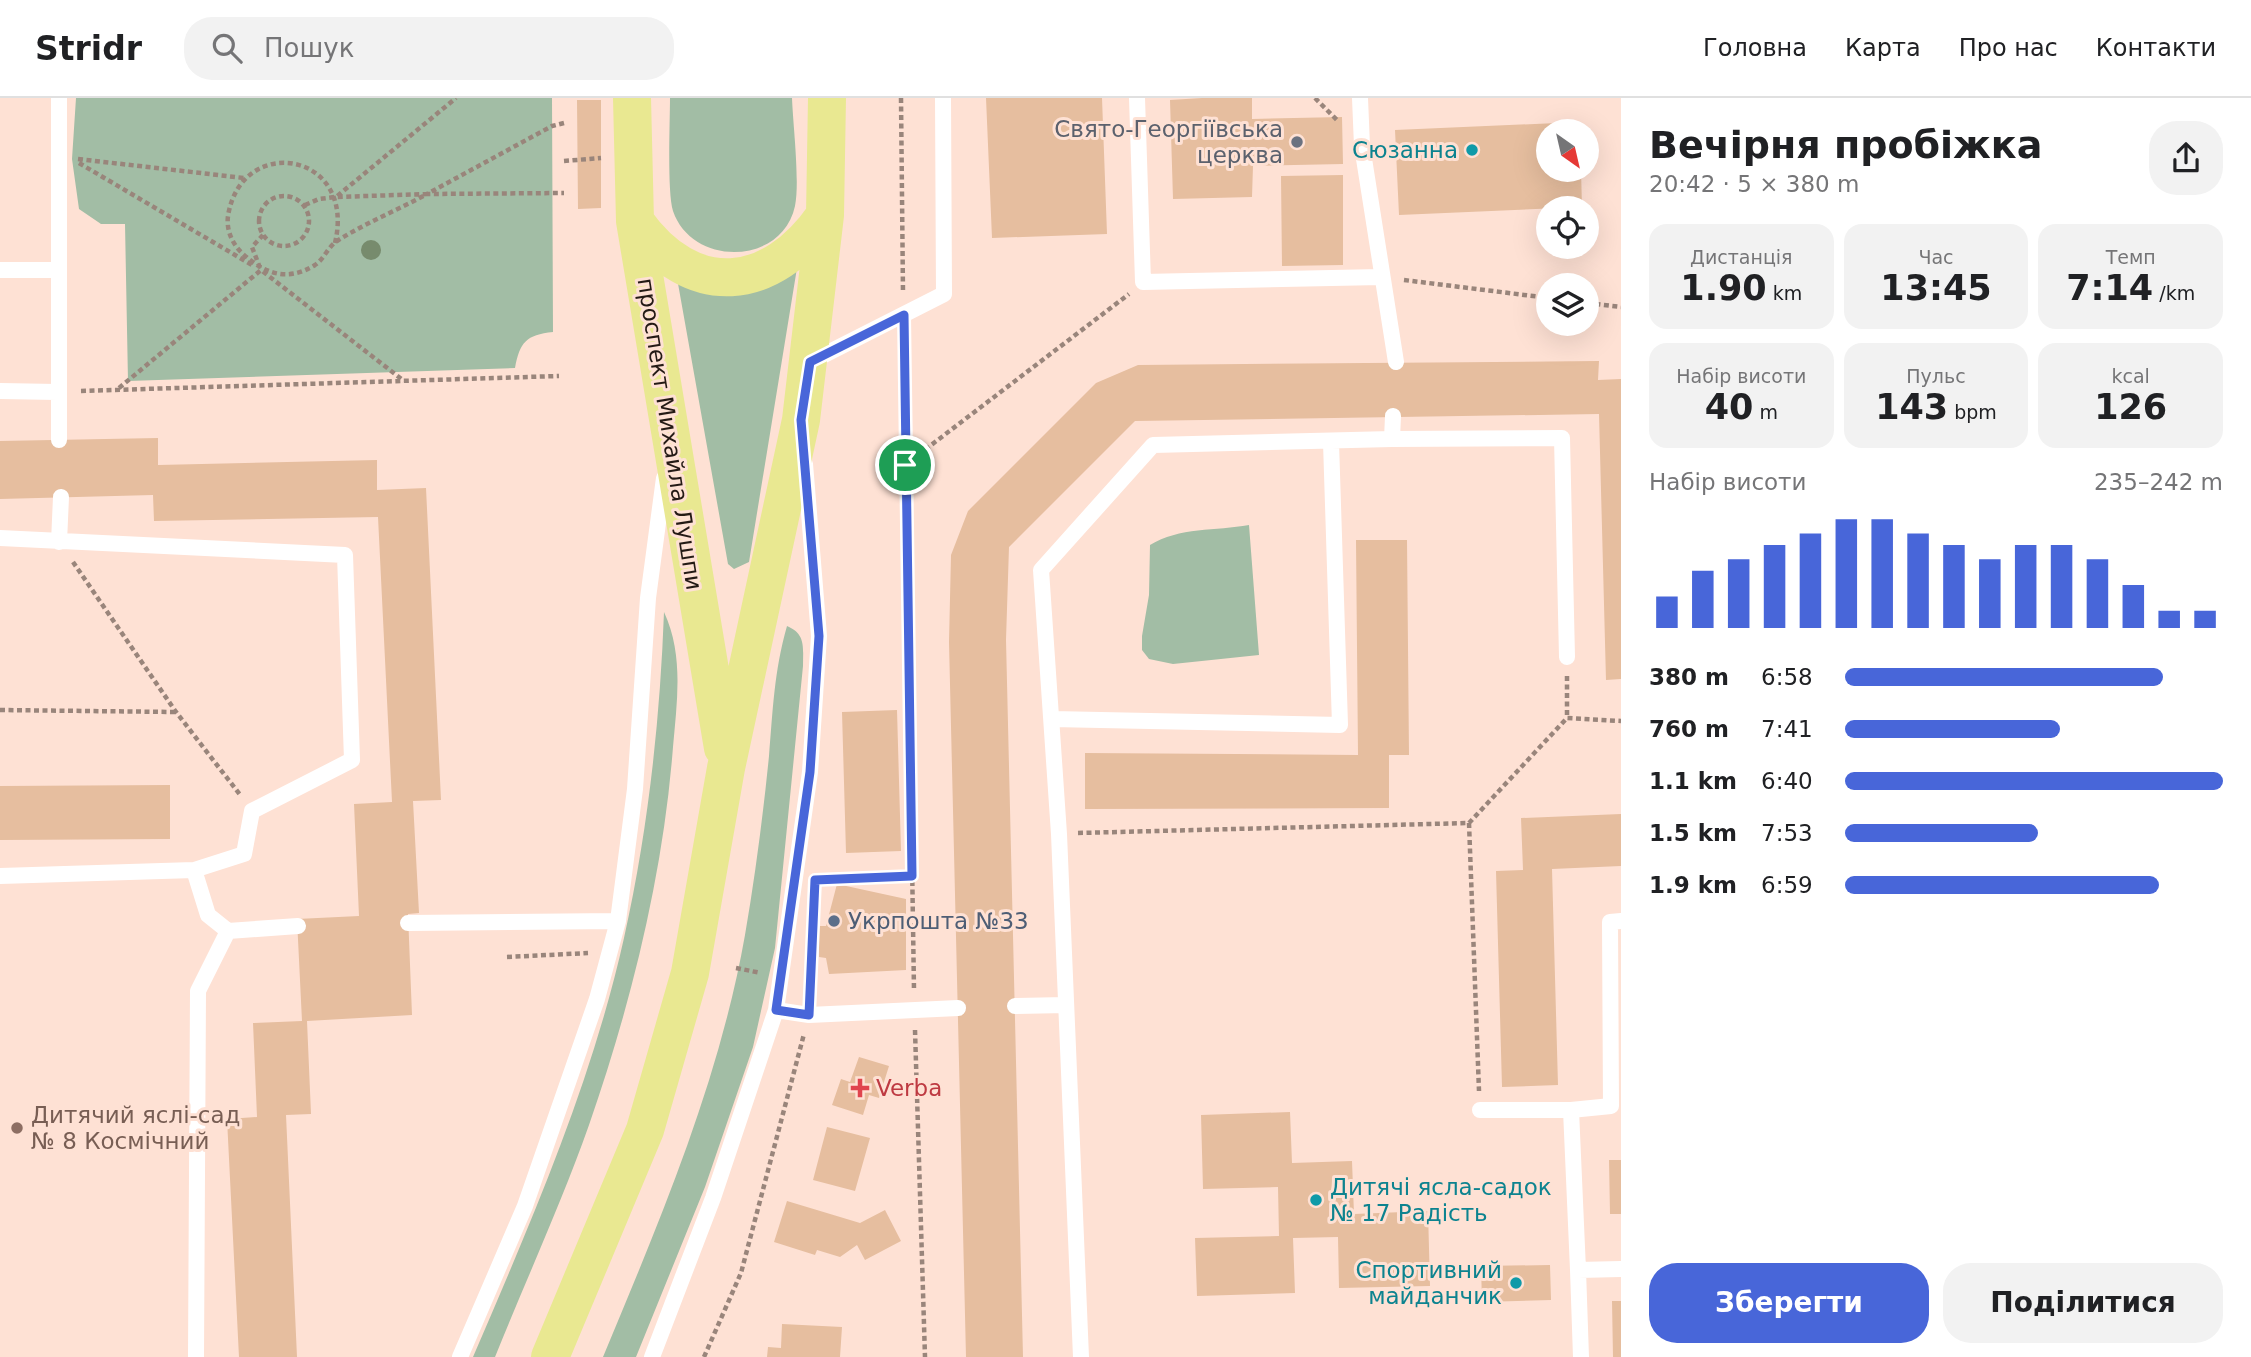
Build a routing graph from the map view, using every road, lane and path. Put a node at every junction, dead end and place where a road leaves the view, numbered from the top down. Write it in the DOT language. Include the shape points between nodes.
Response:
graph roads {
  1 [pos="59,98"];
  2 [pos="456,98"];
  3 [pos="632,98"];
  4 [pos="827,98"];
  5 [pos="901,98"];
  6 [pos="943,98"];
  7 [pos="1137,98"];
  8 [pos="1360,98"];
  9 [pos="564,123"];
  10 [pos="244,178"];
  11 [pos="564,192"];
  12 [pos="428,194"];
  13 [pos="336,197"];
  14 [pos="305,205"];
  15 [pos="825,215"];
  16 [pos="635,221"];
  17 [pos="263,235"];
  18 [pos="335,243"];
  19 [pos="0,270"];
  20 [pos="57,270"];
  21 [pos="261,270"];
  22 [pos="1381,277"];
  23 [pos="1143,282"];
  24 [pos="1536,296"];
  25 [pos="1599,304"];
  26 [pos="1621,307"];
  27 [pos="904,315"];
  28 [pos="810,362"];
  29 [pos="1396,362"];
  30 [pos="559,376"];
  31 [pos="405,382"];
  32 [pos="118,389"];
  33 [pos="0,391"];
  34 [pos="57,392"];
  35 [pos="1393,416"];
  36 [pos="801,420"];
  37 [pos="669,437"];
  38 [pos="1392,439"];
  39 [pos="59,440"];
  40 [pos="1331,442"];
  41 [pos="905,465"];
  42 [pos="61,497"];
  43 [pos="0,537"];
  44 [pos="59,542"];
  45 [pos="1567,657"];
  46 [pos="0,710"];
  47 [pos="176,712"];
  48 [pos="1567,718"];
  49 [pos="1052,719"];
  50 [pos="1621,721"];
  51 [pos="726,768"];
  52 [pos="252,811"];
  53 [pos="1469,823"];
  54 [pos="1059,834"];
  55 [pos="194,870"];
  56 [pos="0,876"];
  57 [pos="912,876"];
  58 [pos="814,893"];
  59 [pos="813,919"];
  60 [pos="618,920"];
  61 [pos="1621,921"];
  62 [pos="408,923"];
  63 [pos="298,926"];
  64 [pos="228,932"];
  65 [pos="611,951"];
  66 [pos="507,957"];
  67 [pos="1066,1005"];
  68 [pos="1014,1006"];
  69 [pos="914,1008"];
  70 [pos="958,1008"];
  71 [pos="776,1010"];
  72 [pos="809,1015"];
  73 [pos="1480,1110"];
  74 [pos="1571,1110"];
  75 [pos="1621,1269"];
  76 [pos="1578,1270"];
  77 [pos="196,1357"];
  78 [pos="460,1357"];
  79 [pos="550,1357"];
  80 [pos="652,1357"];
  81 [pos="704,1357"];
  82 [pos="925,1357"];
  83 [pos="1081,1357"];
  84 [pos="1581,1357"];
  1 -- 20 [label="lane"];
  2 -- 13 [label="path"];
  3 -- 16 [label="main road, проспект Михайла Лушпи"];
  4 -- 15 [label="main road, проспект Михайла Лушпи"];
  5 -- 27 [label="path"];
  6 -- 27 [label="lane" via="944,294"];
  7 -- 23 [label="lane"];
  8 -- 22 [label="lane" via="1362,146"];
  9 -- 12 [label="path"];
  10 -- 13 [label="path" via="268,164 295,163 320,175"];
  10 -- 21 [label="path" via="231,198 227,222 234,245"];
  10 -- 21 [label="path" via="72,159"];
  11 -- 12 [label="path"];
  12 -- 13 [label="path"];
  12 -- 18 [label="path"];
  13 -- 14 [label="path"];
  13 -- 18 [label="path" via="340,220"];
  14 -- 17 [label="path" via="285,195 265,203 258,225"];
  14 -- 17 [label="path" via="309,228 294,244 271,243"];
  15 -- 16 [label="main road" via="795,251 768,268 738,276 707,276 678,265 653,247"];
  15 -- 28 [label="main road, проспект Михайла Лушпи"];
  16 -- 37 [label="main road, проспект Михайла Лушпи"];
  17 -- 21 [label="path" via="252,247"];
  18 -- 21 [label="path" via="316,264 290,275"];
  19 -- 20 [label="lane"];
  20 -- 34 [label="lane"];
  21 -- 31 [label="path"];
  21 -- 32 [label="path"];
  22 -- 23 [label="lane"];
  22 -- 24 [label="path"];
  22 -- 29 [label="lane"];
  23 -- 41 [label="path"];
  25 -- 26 [label="path"];
  27 -- 28 [label="lane"];
  27 -- 41 [label="path"];
  28 -- 36 [label="main road, проспект Михайла Лушпи"];
  30 -- 31 [label="path"];
  31 -- 32 [label="path"];
  32 -- 34 [label="path"];
  33 -- 34 [label="lane"];
  34 -- 39 [label="lane"];
  35 -- 38 [label="lane"];
  36 -- 51 [label="main road, проспект Михайла Лушпи"];
  36 -- 71 [label="lane" via="819,636 810,772"];
  37 -- 51 [label="main road, проспект Михайла Лушпи"];
  37 -- 60 [label="lane"];
  38 -- 40 [label="lane"];
  38 -- 45 [label="lane" via="1562,438"];
  40 -- 49 [label="lane" via="1153,445 1041,570"];
  40 -- 49 [label="lane" via="1340,725"];
  41 -- 57 [label="path"];
  42 -- 44 [label="lane"];
  43 -- 44 [label="lane"];
  44 -- 47 [label="path"];
  44 -- 52 [label="lane" via="345,555 352,760"];
  45 -- 48 [label="path"];
  46 -- 47 [label="path"];
  47 -- 52 [label="path"];
  48 -- 50 [label="path"];
  48 -- 53 [label="path"];
  49 -- 54 [label="lane"];
  51 -- 79 [label="main road, проспект Михайла Лушпи" via="691,973 645,1130"];
  52 -- 55 [label="lane" via="244,854"];
  53 -- 54 [label="path"];
  53 -- 73 [label="path"];
  54 -- 67 [label="lane"];
  55 -- 56 [label="lane"];
  55 -- 64 [label="lane" via="208,915"];
  57 -- 58 [label="path" via="815,880"];
  57 -- 69 [label="path"];
  59 -- 72 [label="path"];
  60 -- 62 [label="lane"];
  60 -- 65 [label="lane"];
  61 -- 74 [label="lane" via="1610,922 1611,1106"];
  63 -- 64 [label="lane"];
  64 -- 77 [label="lane" via="198,991"];
  65 -- 66 [label="path"];
  65 -- 78 [label="lane" via="524,1206"];
  67 -- 68 [label="lane"];
  67 -- 83 [label="lane"];
  69 -- 70 [label="lane"];
  69 -- 72 [label="lane"];
  69 -- 82 [label="path"];
  71 -- 72 [label="lane"];
  71 -- 80 [label="lane" via="713,1198"];
  72 -- 81 [label="path" via="741,1273"];
  73 -- 74 [label="lane"];
  74 -- 76 [label="lane"];
  75 -- 76 [label="lane"];
  76 -- 84 [label="lane"];
}
